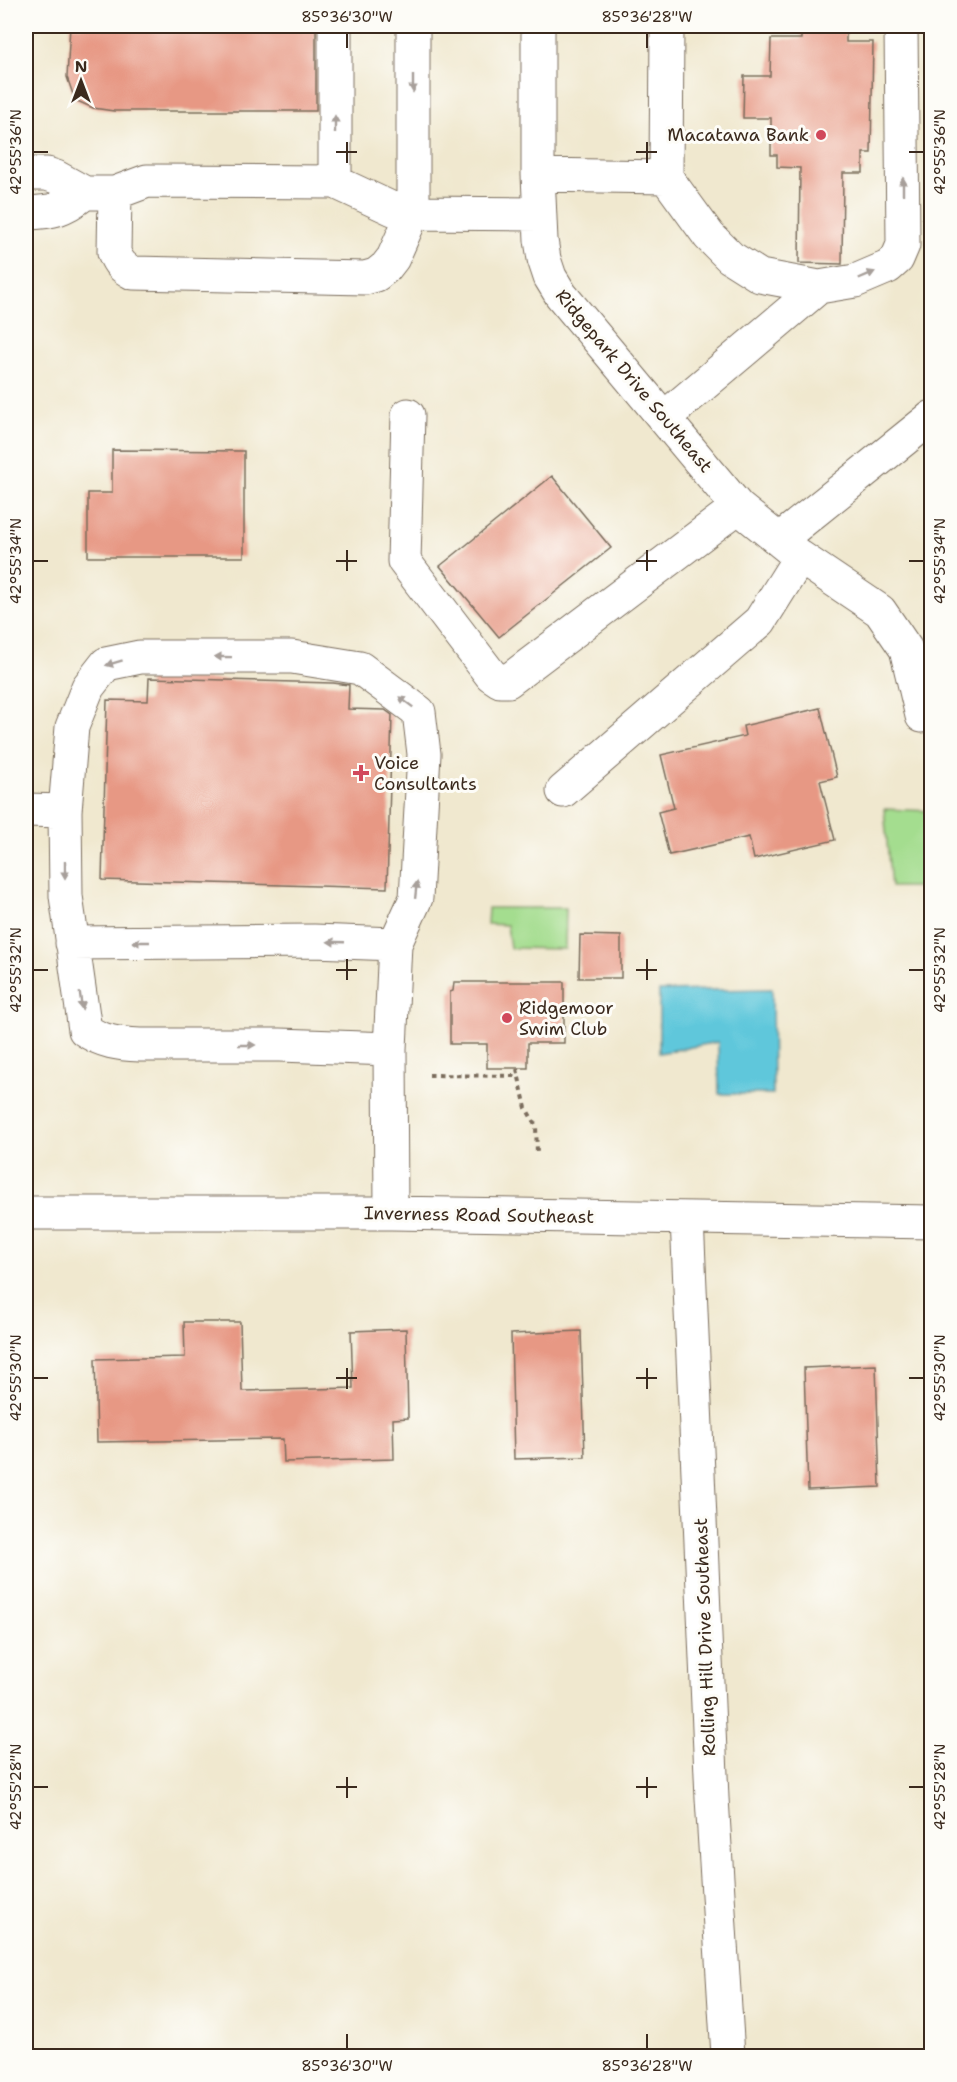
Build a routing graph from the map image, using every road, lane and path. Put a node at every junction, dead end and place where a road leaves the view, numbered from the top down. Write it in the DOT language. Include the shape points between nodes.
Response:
graph roads {
  1 [pos="335,26"];
  2 [pos="413,26"];
  3 [pos="538,26"];
  4 [pos="667,26"];
  5 [pos="901,26"];
  6 [pos="26,174"];
  7 [pos="538,175"];
  8 [pos="666,177"];
  9 [pos="335,182"];
  10 [pos="100,193"];
  11 [pos="26,213"];
  12 [pos="413,213"];
  13 [pos="539,214"];
  14 [pos="819,287"];
  15 [pos="408,415"];
  16 [pos="932,417"];
  17 [pos="664,418"];
  18 [pos="916,443"];
  19 [pos="738,507"];
  20 [pos="790,549"];
  21 [pos="922,716"];
  22 [pos="562,790"];
  23 [pos="26,810"];
  24 [pos="65,811"];
  25 [pos="72,943"];
  26 [pos="395,944"];
  27 [pos="390,1049"];
  28 [pos="517,1069"];
  29 [pos="426,1075"];
  30 [pos="519,1076"];
  31 [pos="537,1153"];
  32 [pos="26,1213"];
  33 [pos="391,1213"];
  34 [pos="687,1218"];
  35 [pos="932,1222"];
  36 [pos="728,2056"];
  9 -- 1 [label="street, one-way"];
  2 -- 12 [label="street, one-way"];
  3 -- 7 [label="street, Ridgepark Drive Southeast"];
  4 -- 8 [label="street"];
  14 -- 5 [label="street, one-way" via="855,281 888,267 903,245"];
  6 -- 10 [label="street" via="47,174"];
  7 -- 8 [label="street"];
  7 -- 13 [label="street, Ridgepark Drive Southeast"];
  8 -- 14 [label="street" via="709,236 730,257 760,276"];
  9 -- 10 [label="street" via="147,181"];
  9 -- 12 [label="street"];
  10 -- 11 [label="street" via="59,210"];
  10 -- 12 [label="street" via="117,261 133,273 365,278 376,275 393,258"];
  12 -- 13 [label="street"];
  13 -- 17 [label="street, Ridgepark Drive Southeast" via="544,259 556,286"];
  14 -- 17 [label="street"];
  15 -- 19 [label="street" via="404,561 491,675 500,681 508,681"];
  16 -- 18 [label="street"];
  17 -- 19 [label="street, Ridgepark Drive Southeast"];
  18 -- 20 [label="street"];
  19 -- 20 [label="street, Ridgepark Drive Southeast"];
  20 -- 21 [label="street, Ridgepark Drive Southeast" via="880,611 906,649"];
  20 -- 22 [label="street" via="760,621"];
  23 -- 24 [label="street"];
  24 -- 25 [label="street, one-way" via="66,897"];
  26 -- 24 [label="street, one-way" via="416,898 424,754 419,712 360,668 292,657 140,657 106,664 88,687 72,726"];
  26 -- 25 [label="street, one-way"];
  25 -- 27 [label="street, one-way" via="85,1030 102,1040 140,1045"];
  26 -- 27 [label="street"];
  27 -- 33 [label="street"];
  28 -- 30 [label="path"];
  29 -- 30 [label="path"];
  30 -- 31 [label="path" via="526,1108 536,1126"];
  32 -- 33 [label="street, Inverness Road Southeast"];
  33 -- 34 [label="street, Inverness Road Southeast"];
  34 -- 35 [label="street, Inverness Road Southeast"];
  34 -- 36 [label="street, Rolling Hill Drive Southeast" via="712,1798"];
}
